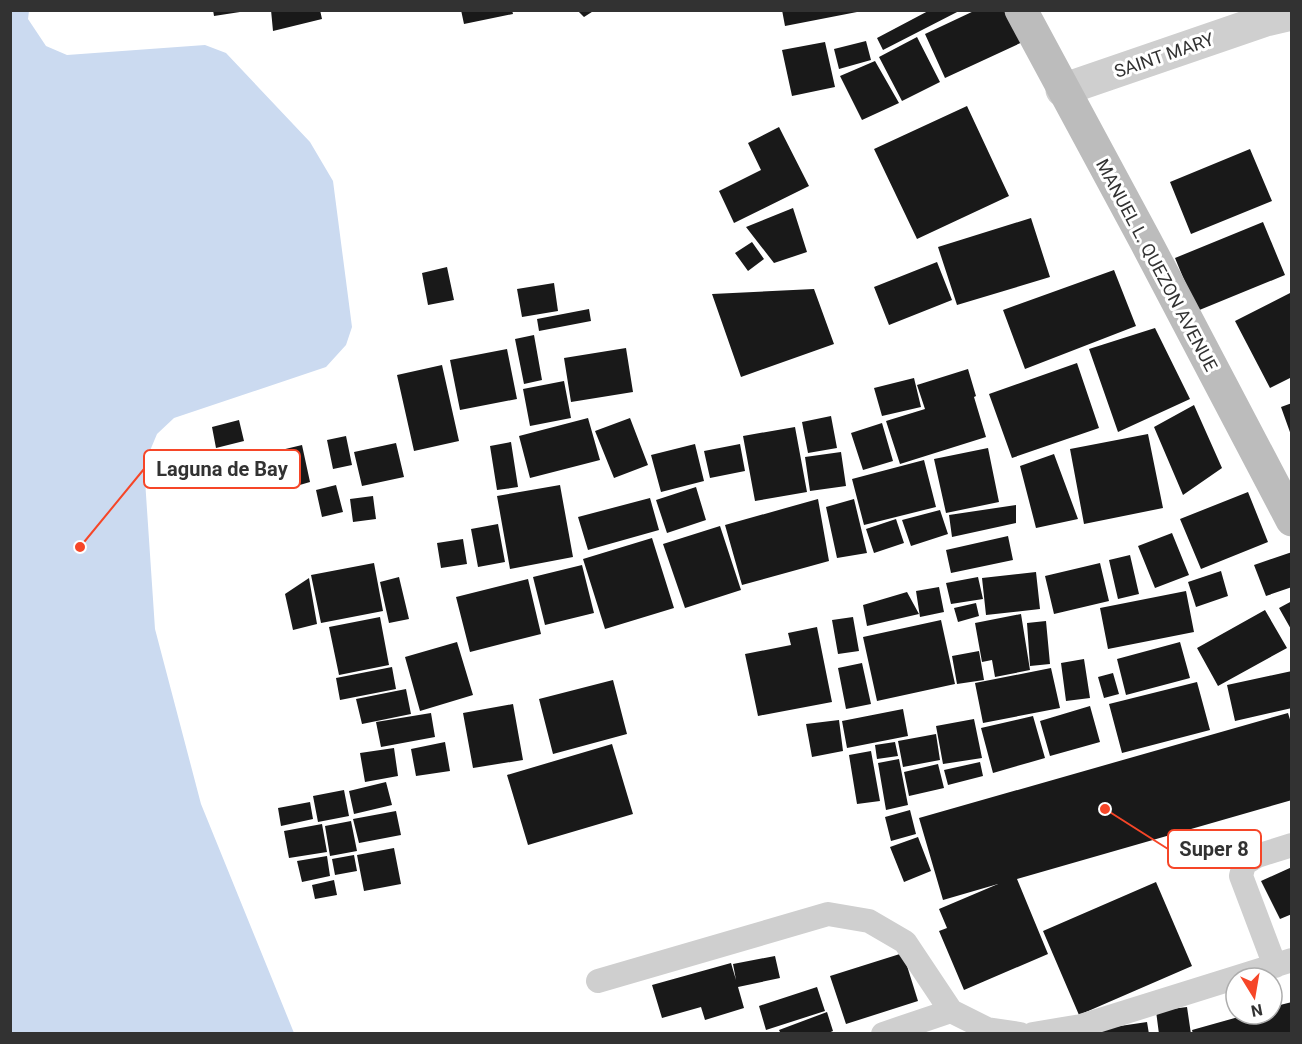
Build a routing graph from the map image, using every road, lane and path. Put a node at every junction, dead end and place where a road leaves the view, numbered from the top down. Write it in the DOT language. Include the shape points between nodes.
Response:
graph roads {
  1 [pos="1021,10"];
  2 [pos="1279,17"];
  3 [pos="1062,90"];
  4 [pos="1292,520"];
  5 [pos="1292,844"];
  6 [pos="1283,963"];
  7 [pos="598,981"];
  8 [pos="951,1011"];
  9 [pos="883,1034"];
  10 [pos="1020,1034"];
  11 [pos="1033,1034"];
  1 -- 3 [label="main road, MANUEL L. QUEZON AVENUE"];
  2 -- 3 [label="street, SAINT MARY"];
  3 -- 4 [label="main road, MANUEL L. QUEZON AVENUE"];
  5 -- 6 [label="lane" via="1257,856 1244,864 1240,876"];
  6 -- 11 [label="lane" via="1081,1026"];
  7 -- 8 [label="lane" via="828,914 869,921 905,942"];
  8 -- 9 [label="lane"];
  8 -- 10 [label="lane" via="987,1029"];
}
